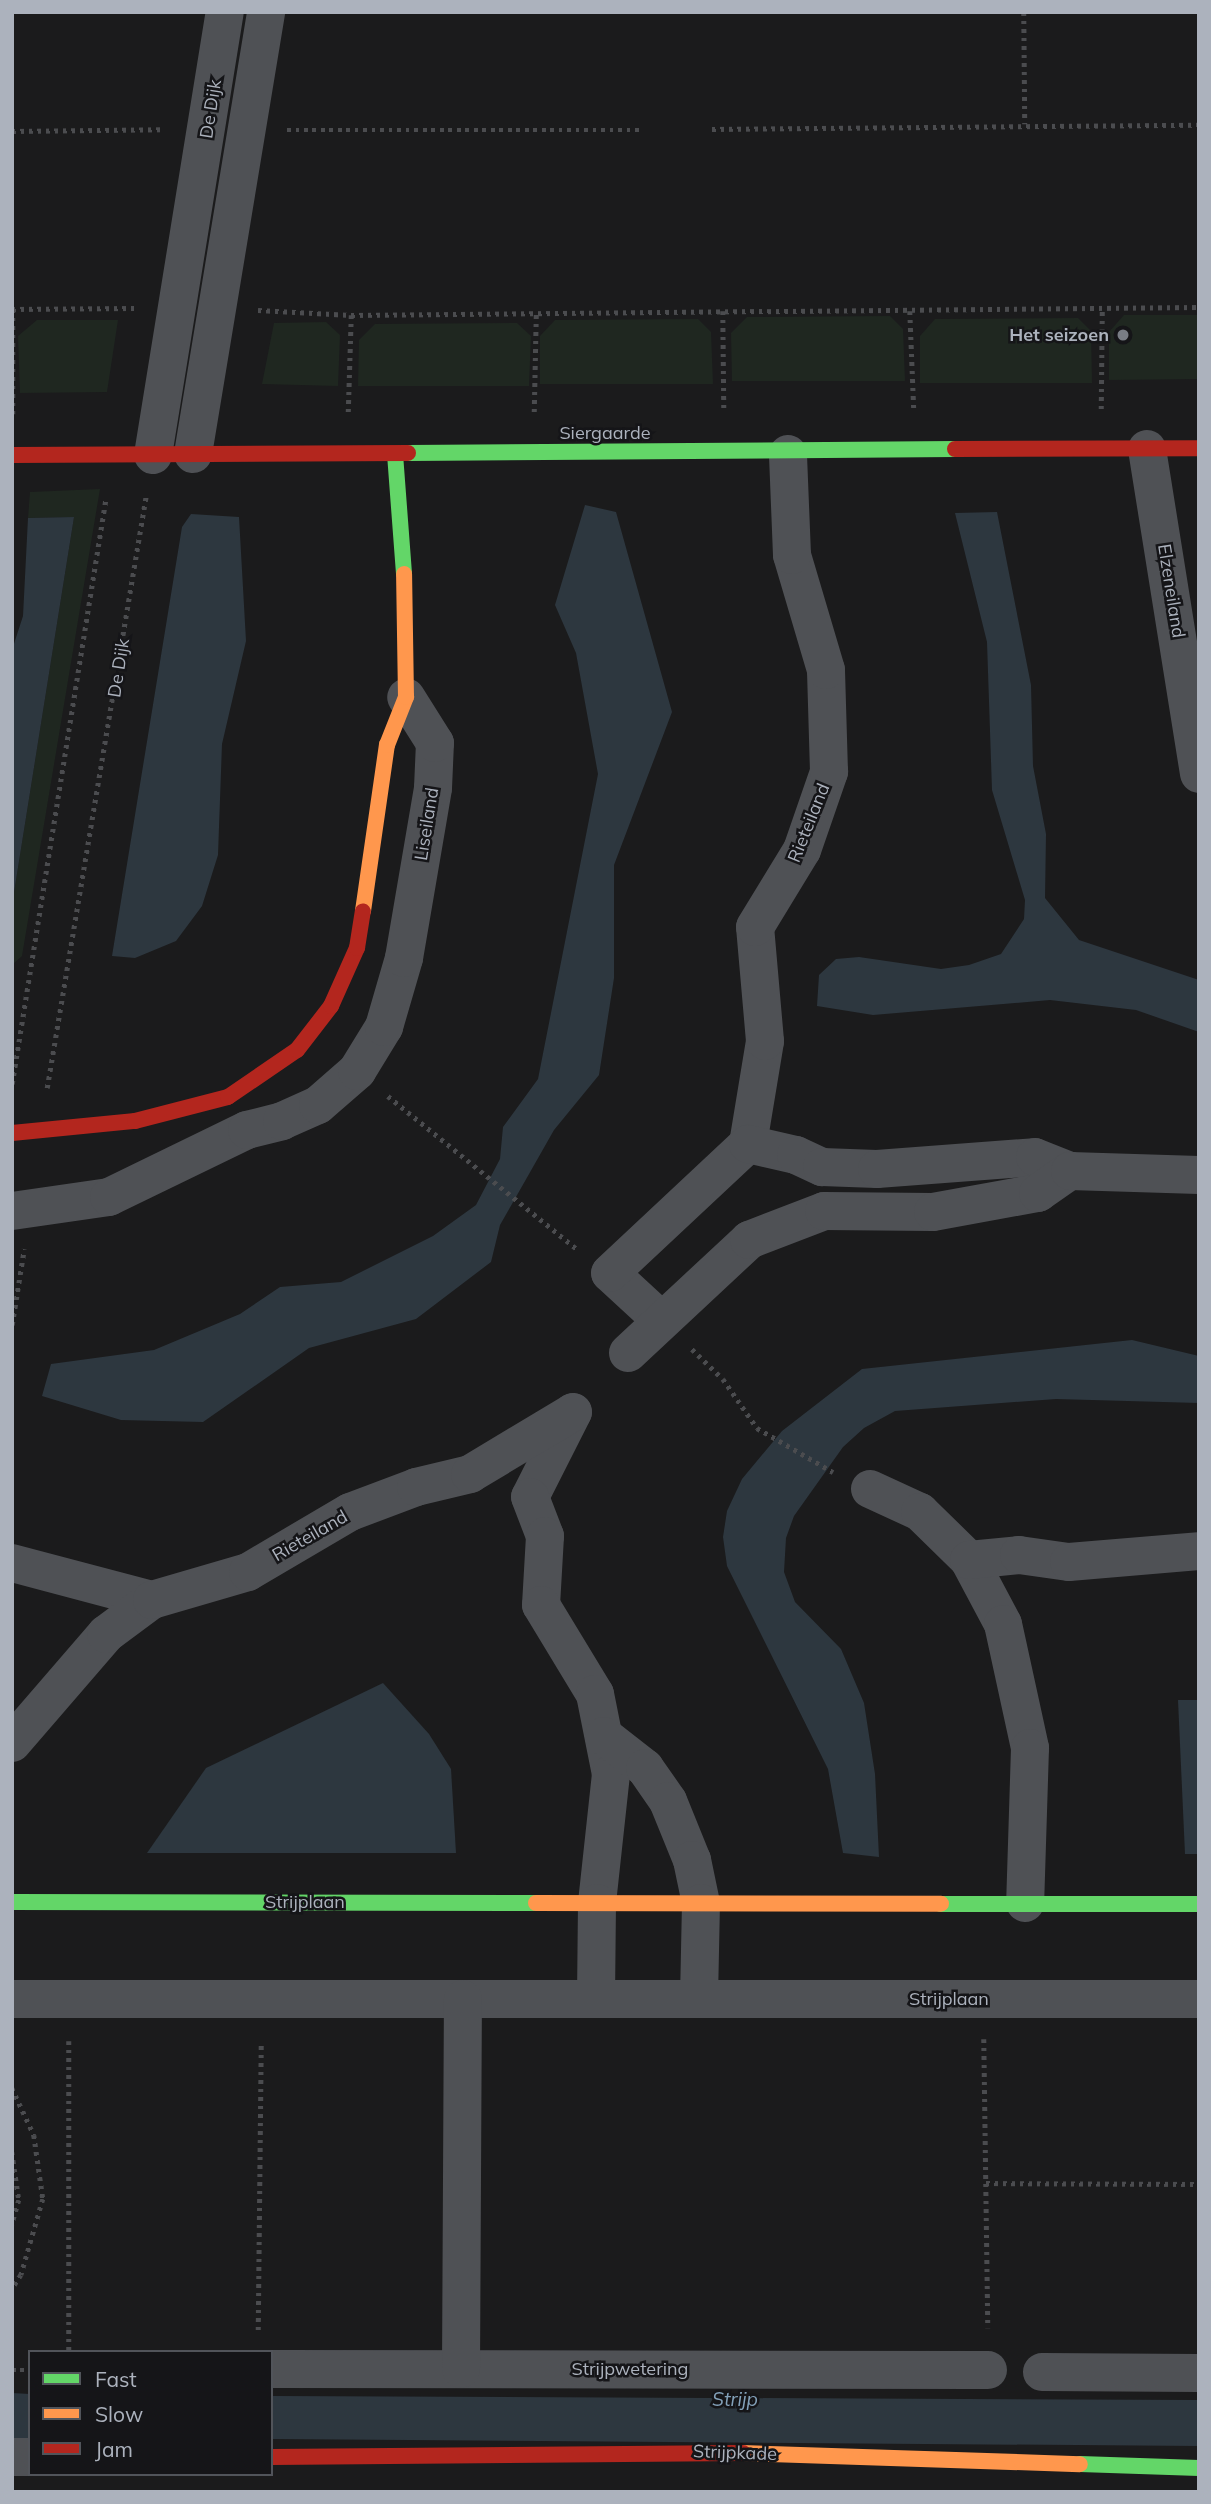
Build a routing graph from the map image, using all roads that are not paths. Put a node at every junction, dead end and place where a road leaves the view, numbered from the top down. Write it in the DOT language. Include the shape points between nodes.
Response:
graph roads {
  1 [pos="225,12"];
  2 [pos="266,12"];
  3 [pos="1199,448"];
  4 [pos="1131,449"];
  5 [pos="193,454"];
  6 [pos="396,454"];
  7 [pos="788,454"];
  8 [pos="19,455"];
  9 [pos="153,455"];
  10 [pos="406,697"];
  11 [pos="1199,774"];
  12 [pos="357,948"];
  13 [pos="404,958"];
  14 [pos="228,1097"];
  15 [pos="247,1130"];
  16 [pos="12,1133"];
  17 [pos="748,1144"];
  18 [pos="822,1167"];
  19 [pos="1070,1171"];
  20 [pos="1199,1175"];
  21 [pos="22,1210"];
  22 [pos="824,1211"];
  23 [pos="661,1320"];
  24 [pos="628,1353"];
  25 [pos="470,1474"];
  26 [pos="853,1482"];
  27 [pos="530,1497"];
  28 [pos="1199,1551"];
  29 [pos="969,1560"];
  30 [pos="12,1563"];
  31 [pos="152,1600"];
  32 [pos="604,1736"];
  33 [pos="12,1743"];
  34 [pos="12,1902"];
  35 [pos="597,1903"];
  36 [pos="701,1903"];
  37 [pos="1025,1903"];
  38 [pos="1199,1904"];
  39 [pos="12,1999"];
  40 [pos="463,1999"];
  41 [pos="596,1999"];
  42 [pos="699,1999"];
  43 [pos="1199,1999"];
  44 [pos="273,2354"];
  45 [pos="461,2369"];
  46 [pos="988,2370"];
  47 [pos="1042,2372"];
  48 [pos="1199,2373"];
  49 [pos="273,2458"];
  50 [pos="1199,2468"];
  1 -- 9 [label="street, De Dijk"];
  2 -- 5 [label="street"];
  3 -- 4 [label="street, Siergaarde"];
  4 -- 7 [label="street, Siergaarde"];
  4 -- 11 [label="street, Elzeneiland"];
  5 -- 6 [label="street, Siergaarde"];
  5 -- 9 [label="street, Siergaarde"];
  6 -- 7 [label="street, Siergaarde"];
  6 -- 10 [label="street" via="407,608"];
  7 -- 17 [label="street, Rieteiland" via="792,555 826,670 829,772 802,850 755,927 765,1041"];
  8 -- 9 [label="street, Siergaarde"];
  10 -- 12 [label="street" via="387,745"];
  10 -- 13 [label="street, Liseiland" via="435,743 433,789"];
  12 -- 13 [label="street"];
  12 -- 14 [label="street" via="331,1006 297,1050"];
  13 -- 15 [label="street, Liseiland" via="384,1027 357,1072 318,1105"];
  14 -- 15 [label="street"];
  14 -- 16 [label="street" via="135,1121"];
  15 -- 21 [label="street, Liseiland" via="109,1197"];
  17 -- 18 [label="street" via="796,1155"];
  17 -- 23 [label="street" via="610,1273"];
  18 -- 19 [label="street" via="877,1169 1035,1157"];
  18 -- 22 [label="street"];
  19 -- 20 [label="street"];
  19 -- 22 [label="street" via="1038,1193 933,1212"];
  22 -- 23 [label="street" via="749,1240"];
  23 -- 24 [label="street"];
  25 -- 27 [label="street"];
  25 -- 27 [label="street, Rieteiland" via="573,1412"];
  25 -- 31 [label="street, Rieteiland" via="416,1487 350,1512 248,1572"];
  26 -- 29 [label="street" via="919,1512"];
  27 -- 32 [label="street" via="545,1536 541,1605 596,1694"];
  28 -- 29 [label="street" via="1069,1562 1019,1555"];
  29 -- 37 [label="street" via="1003,1624 1030,1748"];
  30 -- 31 [label="street"];
  31 -- 33 [label="street, Rieteiland" via="106,1633"];
  32 -- 35 [label="street" via="611,1774"];
  32 -- 36 [label="street" via="645,1768 668,1801 692,1860"];
  34 -- 35 [label="street, Strijplaan"];
  35 -- 36 [label="street, Strijplaan"];
  35 -- 41 [label="street"];
  36 -- 37 [label="street, Strijplaan"];
  36 -- 42 [label="street"];
  37 -- 38 [label="street, Strijplaan"];
  39 -- 40 [label="street, Strijplaan"];
  40 -- 41 [label="street, Strijplaan"];
  40 -- 45 [label="street"];
  41 -- 42 [label="street, Strijplaan"];
  42 -- 43 [label="street, Strijplaan"];
  44 -- 45 [label="street, Strijpwetering"];
  45 -- 46 [label="street, Strijpwetering"];
  47 -- 48 [label="street"];
  49 -- 50 [label="street, Strijpkade" via="543,2458 685,2451"];
}
